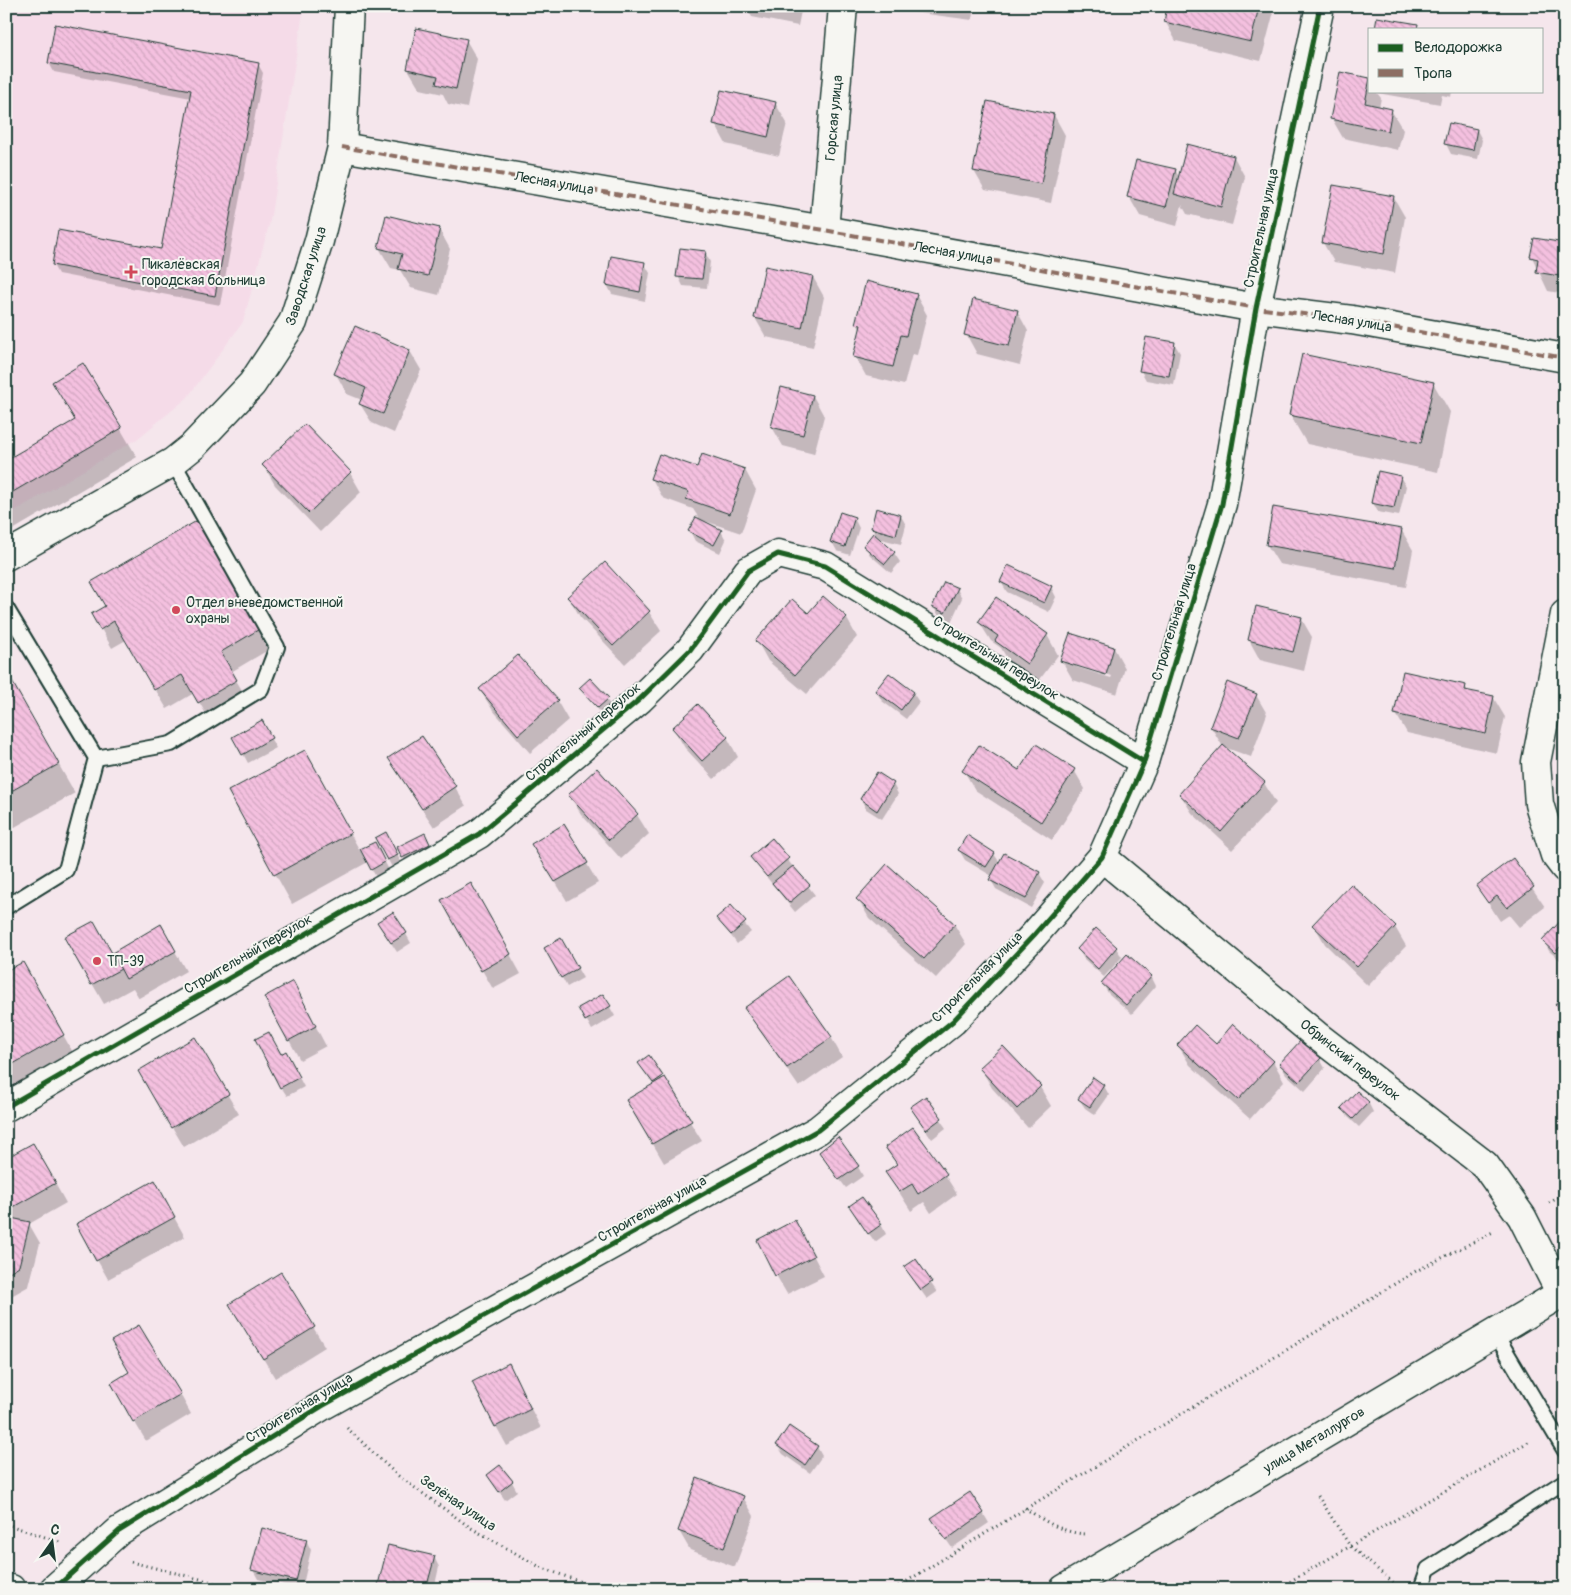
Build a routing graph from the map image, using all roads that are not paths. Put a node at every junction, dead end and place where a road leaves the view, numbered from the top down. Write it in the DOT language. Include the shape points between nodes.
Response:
graph roads {
  1 [pos="348,6"];
  2 [pos="843,6"];
  3 [pos="1320,6"];
  4 [pos="342,147"];
  5 [pos="824,230"];
  6 [pos="1256,308"];
  7 [pos="1565,358"];
  8 [pos="174,462"];
  9 [pos="6,556"];
  10 [pos="6,608"];
  11 [pos="1565,614"];
  12 [pos="96,758"];
  13 [pos="1144,762"];
  14 [pos="1102,857"];
  15 [pos="1565,868"];
  16 [pos="6,907"];
  17 [pos="6,1107"];
  18 [pos="1563,1293"];
  19 [pos="1495,1333"];
  20 [pos="1565,1451"];
  21 [pos="1565,1482"];
  22 [pos="6,1588"];
  23 [pos="11,1589"];
  24 [pos="54,1589"];
  25 [pos="1064,1589"];
  26 [pos="1421,1589"];
  1 -- 4 [label="street, Заводская улица"];
  2 -- 5 [label="street, Горская улица"];
  3 -- 6 [label="street, Строительная улица"];
  4 -- 5 [label="street, Лесная улица"];
  4 -- 8 [label="street, Заводская улица" via="319,241 293,322 252,384"];
  5 -- 6 [label="street, Лесная улица"];
  6 -- 7 [label="street, Лесная улица" via="1352,320"];
  6 -- 13 [label="street, Строительная улица" via="1222,504"];
  8 -- 9 [label="street, Заводская улица"];
  8 -- 12 [label="lane" via="277,647 261,689 237,704 171,744"];
  10 -- 12 [label="lane"];
  11 -- 15 [label="street" via="1536,762 1539,804 1554,855"];
  12 -- 16 [label="lane" via="66,870"];
  13 -- 14 [label="street, Строительная улица"];
  13 -- 17 [label="street, Строительный переулок" via="825,566 778,554 748,571 690,650 640,699 480,834"];
  14 -- 18 [label="street, Обринский переулок" via="1316,1035 1485,1165 1522,1217"];
  14 -- 24 [label="street, Строительная улица" via="953,1021 818,1130 322,1406 119,1531"];
  18 -- 19 [label="street, улица Металлургов"];
  19 -- 20 [label="lane"];
  19 -- 25 [label="street, улица Металлургов"];
  21 -- 26 [label="lane" via="1428,1569"];
  22 -- 23 [label="street"];
}
